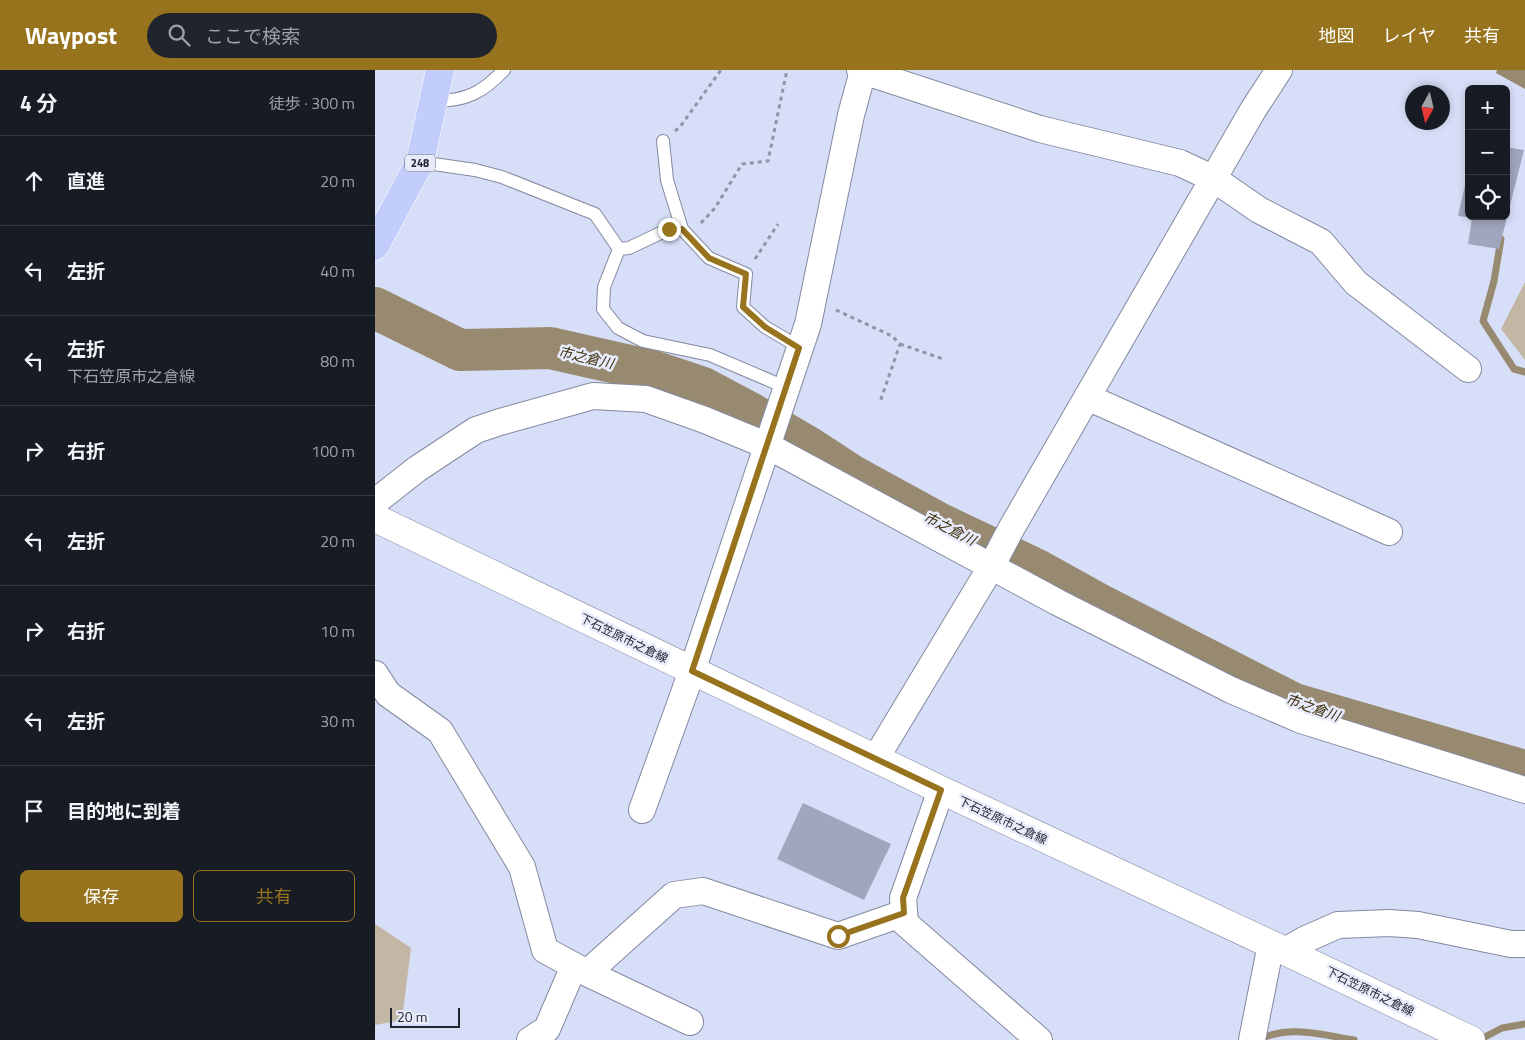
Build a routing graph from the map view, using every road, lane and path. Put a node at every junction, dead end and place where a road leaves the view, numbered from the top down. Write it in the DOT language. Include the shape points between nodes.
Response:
graph roads {
  1 [pos="440,70"];
  2 [pos="504,70"];
  3 [pos="721,70"];
  4 [pos="787,70"];
  5 [pos="1279,70"];
  6 [pos="862,71"];
  7 [pos="919,79"];
  8 [pos="434,101"];
  9 [pos="663,141"];
  10 [pos="420,162"];
  11 [pos="1214,179"];
  12 [pos="778,224"];
  13 [pos="685,232"];
  14 [pos="375,246"];
  15 [pos="619,249"];
  16 [pos="746,274"];
  17 [pos="813,299"];
  18 [pos="900,344"];
  19 [pos="799,348"];
  20 [pos="943,359"];
  21 [pos="1469,369"];
  22 [pos="784,392"];
  23 [pos="1087,397"];
  24 [pos="880,402"];
  25 [pos="768,446"];
  26 [pos="375,502"];
  27 [pos="375,518"];
  28 [pos="1389,532"];
  29 [pos="991,567"];
  30 [pos="692,671"];
  31 [pos="375,674"];
  32 [pos="876,758"];
  33 [pos="941,790"];
  34 [pos="1525,790"];
  35 [pos="642,810"];
  36 [pos="904,913"];
  37 [pos="1525,944"];
  38 [pos="1278,947"];
  39 [pos="581,969"];
  40 [pos="690,1022"];
  41 [pos="1253,1033"];
  42 [pos="1465,1037"];
  43 [pos="530,1040"];
  44 [pos="1039,1040"];
  1 -- 8 [label="highway, 248"];
  2 -- 8 [label="lane" via="482,90 467,97"];
  3 -- 9 [label="path" via="680,127"];
  4 -- 13 [label="path" via="768,162 742,164 715,208"];
  5 -- 11 [label="street"];
  6 -- 7 [label="street"];
  6 -- 17 [label="street"];
  7 -- 11 [label="street" via="1040,128 1180,163"];
  8 -- 10 [label="highway, 248"];
  9 -- 13 [label="lane" via="667,180"];
  10 -- 14 [label="highway, 248"];
  10 -- 15 [label="lane" via="502,177 595,214"];
  11 -- 21 [label="street" via="1259,210 1321,242 1356,283"];
  11 -- 23 [label="street"];
  12 -- 16 [label="path"];
  13 -- 15 [label="lane" via="669,229 629,248"];
  13 -- 16 [label="lane" via="709,258"];
  15 -- 22 [label="lane" via="604,287 603,302 603,309 618,328 643,341 710,355"];
  16 -- 19 [label="lane" via="743,307 765,327"];
  17 -- 18 [label="path" via="892,336"];
  17 -- 19 [label="street"];
  18 -- 20 [label="path"];
  18 -- 24 [label="path"];
  19 -- 22 [label="street"];
  22 -- 25 [label="street"];
  23 -- 28 [label="street"];
  23 -- 29 [label="street"];
  25 -- 26 [label="street" via="646,399 593,396 476,430"];
  25 -- 29 [label="street"];
  25 -- 30 [label="street"];
  27 -- 30 [label="main road, 下石笠原市之倉線"];
  29 -- 32 [label="street"];
  29 -- 34 [label="street" via="1231,690 1301,720"];
  30 -- 32 [label="main road, 下石笠原市之倉線"];
  30 -- 35 [label="street"];
  31 -- 39 [label="street" via="388,694 440,731 522,867 545,950"];
  32 -- 33 [label="main road, 下石笠原市之倉線"];
  33 -- 36 [label="street" via="903,898"];
  33 -- 38 [label="main road, 下石笠原市之倉線"];
  36 -- 39 [label="street" via="838,936 703,891 674,895"];
  36 -- 44 [label="street" via="905,923"];
  37 -- 38 [label="street" via="1389,923 1338,925"];
  38 -- 41 [label="street"];
  38 -- 42 [label="main road, 下石笠原市之倉線"];
  39 -- 40 [label="street"];
  39 -- 43 [label="street" via="547,1029"];
}
